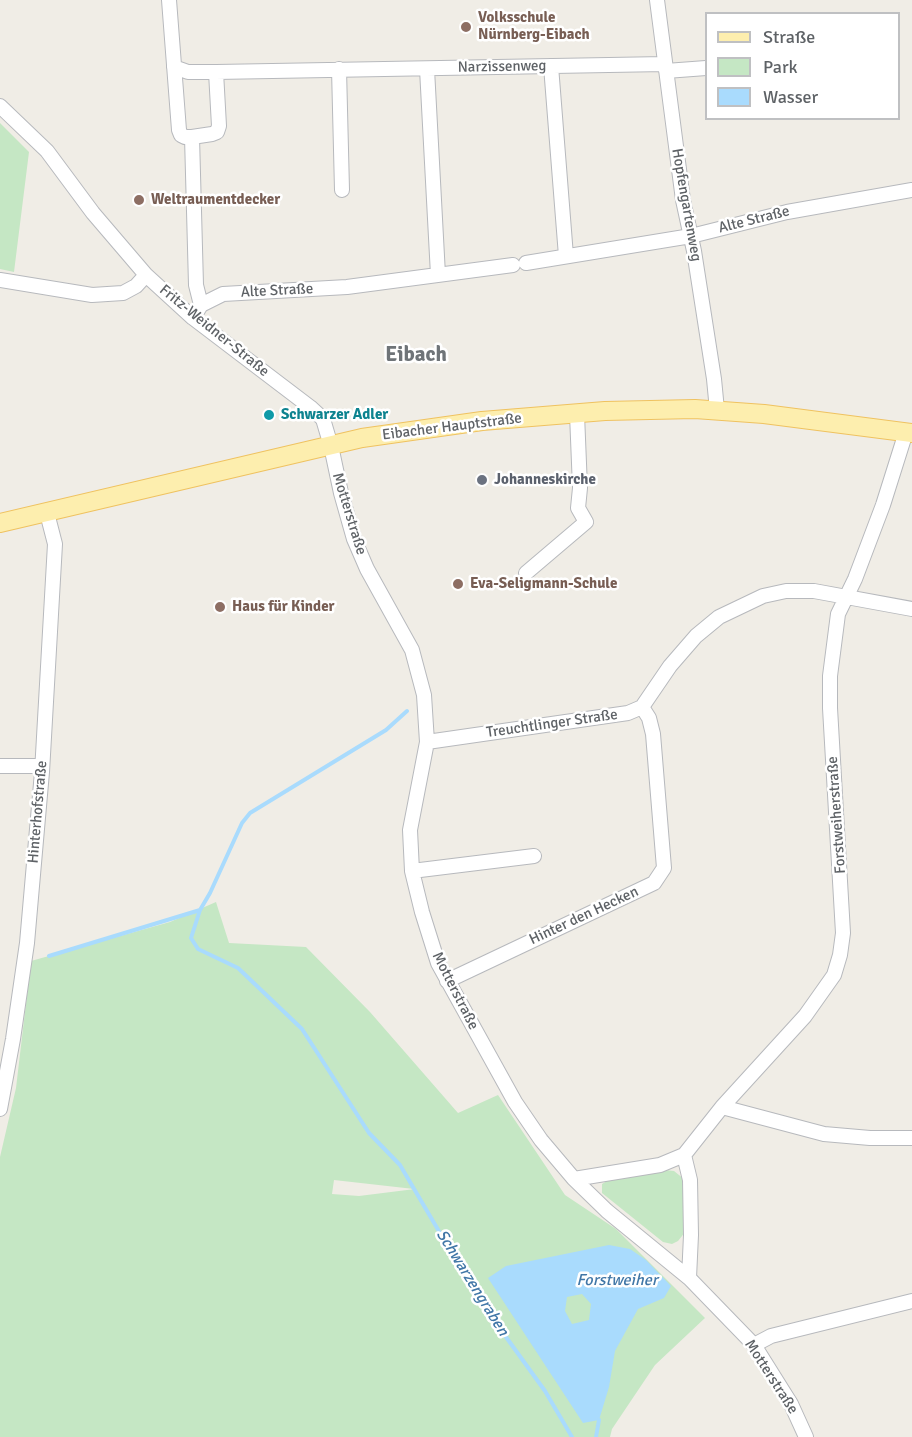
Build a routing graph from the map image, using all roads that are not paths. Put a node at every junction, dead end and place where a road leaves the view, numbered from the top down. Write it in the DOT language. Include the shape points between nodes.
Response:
graph roads {
  1 [pos="169,0"];
  2 [pos="657,0"];
  3 [pos="551,66"];
  4 [pos="174,67"];
  5 [pos="665,68"];
  6 [pos="705,68"];
  7 [pos="339,69"];
  8 [pos="427,69"];
  9 [pos="216,72"];
  10 [pos="0,106"];
  11 [pos="192,136"];
  12 [pos="342,190"];
  13 [pos="912,190"];
  14 [pos="691,236"];
  15 [pos="566,256"];
  16 [pos="146,275"];
  17 [pos="438,275"];
  18 [pos="0,280"];
  19 [pos="201,305"];
  20 [pos="193,318"];
  21 [pos="717,411"];
  22 [pos="577,414"];
  23 [pos="909,432"];
  24 [pos="332,446"];
  25 [pos="47,513"];
  26 [pos="0,523"];
  27 [pos="526,573"];
  28 [pos="845,597"];
  29 [pos="912,609"];
  30 [pos="642,707"];
  31 [pos="427,742"];
  32 [pos="0,766"];
  33 [pos="42,766"];
  34 [pos="534,856"];
  35 [pos="412,871"];
  36 [pos="447,981"];
  37 [pos="722,1107"];
  38 [pos="0,1109"];
  39 [pos="912,1138"];
  40 [pos="684,1155"];
  41 [pos="574,1179"];
  42 [pos="689,1278"];
  43 [pos="912,1301"];
  44 [pos="754,1345"];
  45 [pos="806,1437"];
  1 -- 4 [label="street"];
  2 -- 5 [label="street, Hopfengartenweg"];
  3 -- 5 [label="street, Narzissenweg"];
  3 -- 8 [label="street, Narzissenweg"];
  3 -- 15 [label="street"];
  4 -- 9 [label="street, Narzissenweg" via="188,72"];
  4 -- 11 [label="street" via="179,130 185,137"];
  5 -- 6 [label="street, Narzissenweg"];
  5 -- 14 [label="street, Hopfengartenweg"];
  7 -- 8 [label="street, Narzissenweg"];
  7 -- 9 [label="street, Narzissenweg"];
  7 -- 12 [label="street"];
  8 -- 17 [label="street"];
  9 -- 11 [label="street" via="217,132"];
  10 -- 16 [label="street, Fritz-Weidner-Straße" via="47,151"];
  11 -- 19 [label="street" via="196,285"];
  13 -- 14 [label="street, Alte Straße" via="787,212"];
  14 -- 15 [label="street, Alte Straße"];
  14 -- 21 [label="street, Hopfengartenweg"];
  15 -- 17 [label="street, Alte Straße"];
  16 -- 18 [label="street" via="123,293 92,295"];
  16 -- 20 [label="street, Fritz-Weidner-Straße"];
  17 -- 19 [label="street, Alte Straße" via="347,287 223,294"];
  19 -- 20 [label="street"];
  20 -- 24 [label="street, Fritz-Weidner-Straße" via="315,411 323,419"];
  21 -- 22 [label="main road, Eibacher Hauptstraße"];
  21 -- 23 [label="main road, Eibacher Hauptstraße"];
  22 -- 24 [label="main road, Eibacher Hauptstraße" via="444,425"];
  22 -- 27 [label="street" via="578,508 586,522"];
  23 -- 28 [label="street, Forstweiherstraße"];
  24 -- 25 [label="main road, Eibacher Hauptstraße"];
  24 -- 31 [label="street, Motterstraße" via="340,493 354,539 412,651 424,695"];
  25 -- 26 [label="main road, Eibacher Hauptstraße"];
  25 -- 33 [label="street, Hinterhofstraße" via="55,544"];
  28 -- 29 [label="street"];
  28 -- 30 [label="street" via="786,591 763,596 719,617 670,666"];
  28 -- 37 [label="street, Forstweiherstraße" via="838,614 830,676 843,912 840,955 834,975 805,1016"];
  30 -- 31 [label="street, Treuchtlinger Straße" via="627,713"];
  30 -- 36 [label="street, Hinter den Hecken" via="653,734 664,868 651,884"];
  31 -- 35 [label="street, Motterstraße" via="410,830"];
  32 -- 33 [label="street"];
  33 -- 38 [label="street, Hinterhofstraße" via="27,943"];
  34 -- 35 [label="street"];
  35 -- 36 [label="street, Motterstraße"];
  36 -- 41 [label="street, Motterstraße" via="515,1102"];
  37 -- 39 [label="street" via="824,1134"];
  37 -- 40 [label="street, Forstweiherstraße"];
  40 -- 41 [label="street" via="660,1165"];
  40 -- 42 [label="street" via="690,1180"];
  41 -- 42 [label="street, Motterstraße"];
  42 -- 44 [label="street, Motterstraße"];
  43 -- 44 [label="street" via="771,1336"];
  44 -- 45 [label="street, Motterstraße"];
}
